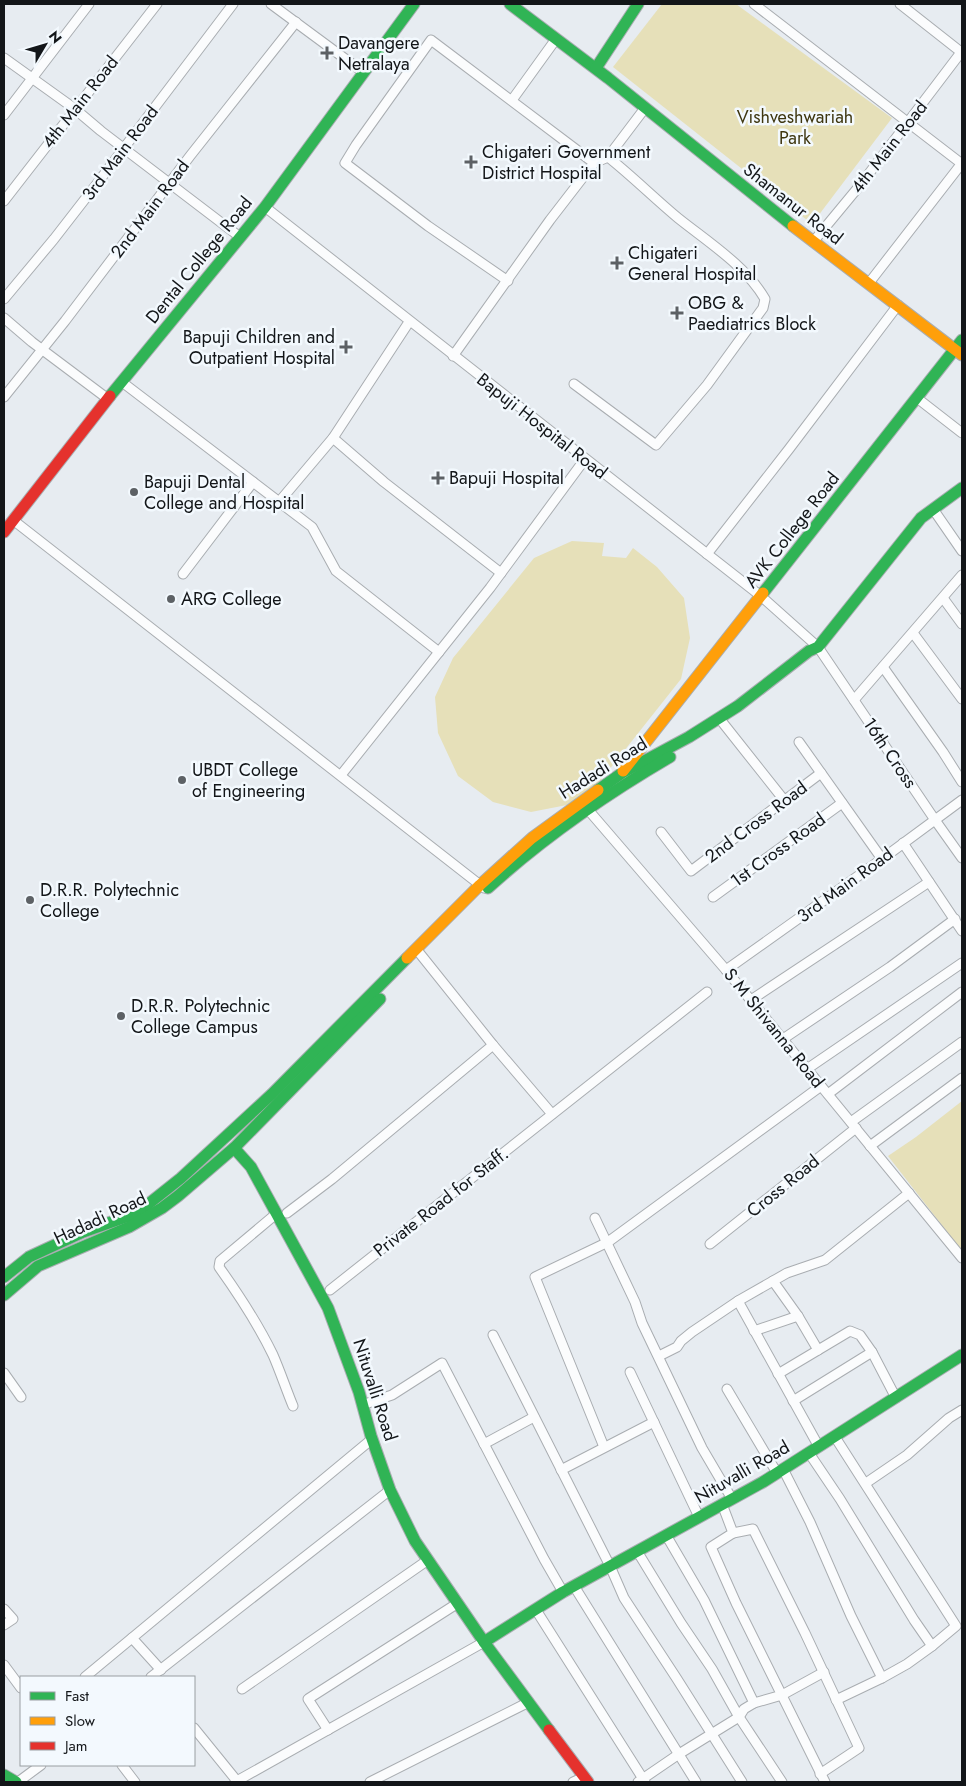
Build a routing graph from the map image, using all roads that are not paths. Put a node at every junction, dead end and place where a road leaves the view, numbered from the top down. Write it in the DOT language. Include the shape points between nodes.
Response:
graph roads {
  1 [pos="89,4"];
  2 [pos="157,4"];
  3 [pos="233,4"];
  4 [pos="271,4"];
  5 [pos="414,4"];
  6 [pos="510,4"];
  7 [pos="638,4"];
  8 [pos="754,4"];
  9 [pos="900,4"];
  10 [pos="296,22"];
  11 [pos="556,39"];
  12 [pos="962,51"];
  13 [pos="4,58"];
  14 [pos="596,68"];
  15 [pos="364,72"];
  16 [pos="32,78"];
  17 [pos="512,100"];
  18 [pos="75,108"];
  19 [pos="645,108"];
  20 [pos="4,116"];
  21 [pos="908,123"];
  22 [pos="124,148"];
  23 [pos="608,157"];
  24 [pos="594,163"];
  25 [pos="962,164"];
  26 [pos="170,183"];
  27 [pos="4,201"];
  28 [pos="265,207"];
  29 [pos="240,237"];
  30 [pos="813,242"];
  31 [pos="508,281"];
  32 [pos="869,283"];
  33 [pos="4,298"];
  34 [pos="898,305"];
  35 [pos="4,318"];
  36 [pos="409,322"];
  37 [pos="960,348"];
  38 [pos="42,349"];
  39 [pos="453,356"];
  40 [pos="122,382"];
  41 [pos="574,384"];
  42 [pos="4,397"];
  43 [pos="917,398"];
  44 [pos="108,399"];
  45 [pos="962,433"];
  46 [pos="333,438"];
  47 [pos="585,459"];
  48 [pos="253,482"];
  49 [pos="962,488"];
  50 [pos="279,502"];
  51 [pos="933,509"];
  52 [pos="13,520"];
  53 [pos="4,532"];
  54 [pos="962,552"];
  55 [pos="707,554"];
  56 [pos="501,573"];
  57 [pos="183,574"];
  58 [pos="962,575"];
  59 [pos="762,597"];
  60 [pos="943,598"];
  61 [pos="962,624"];
  62 [pos="913,633"];
  63 [pos="818,647"];
  64 [pos="439,652"];
  65 [pos="883,667"];
  66 [pos="962,699"];
  67 [pos="854,700"];
  68 [pos="722,721"];
  69 [pos="648,741"];
  70 [pos="799,742"];
  71 [pos="654,761"];
  72 [pos="622,773"];
  73 [pos="821,773"];
  74 [pos="340,775"];
  75 [pos="962,782"];
  76 [pos="784,800"];
  77 [pos="962,800"];
  78 [pos="842,803"];
  79 [pos="584,805"];
  80 [pos="934,820"];
  81 [pos="661,832"];
  82 [pos="903,843"];
  83 [pos="962,858"];
  84 [pos="882,859"];
  85 [pos="929,882"];
  86 [pos="483,887"];
  87 [pos="713,897"];
  88 [pos="954,919"];
  89 [pos="962,931"];
  90 [pos="419,953"];
  91 [pos="962,962"];
  92 [pos="726,970"];
  93 [pos="707,992"];
  94 [pos="962,992"];
  95 [pos="751,1000"];
  96 [pos="783,1039"];
  97 [pos="962,1042"];
  98 [pos="493,1045"];
  99 [pos="807,1069"];
  100 [pos="962,1078"];
  101 [pos="821,1086"];
  102 [pos="828,1094"];
  103 [pos="552,1114"];
  104 [pos="853,1125"];
  105 [pos="870,1146"];
  106 [pos="234,1148"];
  107 [pos="909,1193"];
  108 [pos="281,1213"];
  109 [pos="596,1218"];
  110 [pos="608,1242"];
  111 [pos="710,1244"];
  112 [pos="962,1258"];
  113 [pos="4,1278"];
  114 [pos="773,1281"];
  115 [pos="330,1290"];
  116 [pos="4,1296"];
  117 [pos="738,1301"];
  118 [pos="798,1316"];
  119 [pos="754,1331"];
  120 [pos="493,1334"];
  121 [pos="818,1350"];
  122 [pos="872,1352"];
  123 [pos="659,1356"];
  124 [pos="962,1356"];
  125 [pos="630,1372"];
  126 [pos="4,1373"];
  127 [pos="778,1374"];
  128 [pos="727,1389"];
  129 [pos="21,1397"];
  130 [pos="896,1398"];
  131 [pos="793,1401"];
  132 [pos="362,1405"];
  133 [pos="293,1406"];
  134 [pos="962,1410"];
  135 [pos="534,1417"];
  136 [pos="654,1422"];
  137 [pos="835,1437"];
  138 [pos="372,1439"];
  139 [pos="484,1444"];
  140 [pos="604,1447"];
  141 [pos="819,1447"];
  142 [pos="809,1453"];
  143 [pos="561,1470"];
  144 [pos="780,1471"];
  145 [pos="866,1483"];
  146 [pos="390,1490"];
  147 [pos="727,1502"];
  148 [pos="699,1517"];
  149 [pos="733,1533"];
  150 [pos="666,1536"];
  151 [pos="637,1551"];
  152 [pos="428,1560"];
  153 [pos="610,1566"];
  154 [pos="568,1589"];
  155 [pos="458,1604"];
  156 [pos="4,1609"];
  157 [pos="536,1610"];
  158 [pos="4,1625"];
  159 [pos="132,1638"];
  160 [pos="484,1642"];
  161 [pos="932,1646"];
  162 [pos="4,1665"];
  163 [pos="160,1670"];
  164 [pos="824,1672"];
  165 [pos="86,1676"];
  166 [pos="153,1676"];
  167 [pos="882,1678"];
  168 [pos="20,1687"];
  169 [pos="242,1689"];
  170 [pos="782,1695"];
  171 [pos="836,1700"];
  172 [pos="529,1702"];
  173 [pos="754,1703"];
  174 [pos="739,1717"];
  175 [pos="195,1729"];
  176 [pos="328,1730"];
  177 [pos="713,1734"];
  178 [pos="679,1754"];
  179 [pos="40,1766"];
  180 [pos="123,1766"];
  181 [pos="4,1776"];
  182 [pos="823,1778"];
  183 [pos="586,1779"];
  184 [pos="642,1781"];
  185 [pos="17,1782"];
  186 [pos="135,1782"];
  187 [pos="236,1782"];
  188 [pos="370,1782"];
  189 [pos="573,1782"];
  190 [pos="696,1782"];
  191 [pos="742,1782"];
  192 [pos="782,1782"];
  1 -- 16 [label="street"];
  2 -- 18 [label="street, 4th Main Road"];
  3 -- 22 [label="street, 3rd Main Road"];
  4 -- 10 [label="street"];
  5 -- 15 [label="main road, Dental College Road"];
  6 -- 11 [label="main road, Shamanur Road"];
  7 -- 14 [label="main road"];
  8 -- 21 [label="street"];
  9 -- 12 [label="street"];
  10 -- 15 [label="street"];
  10 -- 26 [label="street, 2nd Main Road"];
  11 -- 14 [label="main road, Shamanur Road"];
  11 -- 17 [label="street"];
  12 -- 21 [label="street, 4th Main Road"];
  13 -- 16 [label="street"];
  14 -- 19 [label="main road, Shamanur Road"];
  15 -- 28 [label="main road, Dental College Road"];
  16 -- 18 [label="street"];
  16 -- 20 [label="street"];
  17 -- 24 [label="street"];
  17 -- 31 [label="street" via="431,40 346,163 428,226"];
  18 -- 22 [label="street"];
  18 -- 27 [label="street, 4th Main Road"];
  19 -- 23 [label="street"];
  19 -- 30 [label="main road, Shamanur Road"];
  21 -- 25 [label="street"];
  21 -- 30 [label="street, 4th Main Road"];
  22 -- 26 [label="street"];
  22 -- 33 [label="street, 3rd Main Road"];
  23 -- 24 [label="street"];
  23 -- 41 [label="street" via="738,268 765,299 763,308 738,343 656,445"];
  24 -- 31 [label="street"];
  25 -- 32 [label="street"];
  26 -- 29 [label="street"];
  26 -- 38 [label="street, 2nd Main Road"];
  28 -- 29 [label="main road, Dental College Road"];
  28 -- 36 [label="street, Bapuji Hospital Road"];
  29 -- 40 [label="main road, Dental College Road"];
  30 -- 32 [label="main road, Shamanur Road"];
  31 -- 39 [label="street"];
  32 -- 34 [label="main road, Shamanur Road"];
  34 -- 37 [label="main road, Shamanur Road"];
  34 -- 55 [label="street"];
  35 -- 38 [label="street"];
  36 -- 39 [label="street, Bapuji Hospital Road"];
  36 -- 46 [label="street"];
  37 -- 43 [label="main road, AVK College Road"];
  38 -- 42 [label="street, 2nd Main Road"];
  38 -- 44 [label="street"];
  39 -- 47 [label="street, Bapuji Hospital Road"];
  40 -- 44 [label="main road, Dental College Road"];
  40 -- 48 [label="street"];
  43 -- 45 [label="street"];
  43 -- 59 [label="main road, AVK College Road"];
  44 -- 52 [label="main road, Dental College Road"];
  46 -- 50 [label="street"];
  46 -- 56 [label="street"];
  47 -- 55 [label="street, Bapuji Hospital Road"];
  47 -- 56 [label="street"];
  48 -- 50 [label="street"];
  48 -- 57 [label="street"];
  49 -- 51 [label="main road, Hadadi Road"];
  50 -- 64 [label="street" via="312,527 336,571"];
  51 -- 54 [label="street"];
  51 -- 63 [label="main road, Hadadi Road" via="921,518"];
  52 -- 53 [label="main road, Dental College Road"];
  52 -- 74 [label="street"];
  55 -- 59 [label="street, Bapuji Hospital Road"];
  56 -- 64 [label="street"];
  58 -- 60 [label="street"];
  59 -- 63 [label="street, Bapuji Hospital Road"];
  59 -- 69 [label="main road, AVK College Road"];
  60 -- 61 [label="street"];
  60 -- 62 [label="street"];
  62 -- 65 [label="street"];
  62 -- 66 [label="street"];
  63 -- 67 [label="street, 16th Cross"];
  63 -- 68 [label="main road, Hadadi Road"];
  64 -- 74 [label="street"];
  65 -- 67 [label="street"];
  65 -- 75 [label="street"];
  67 -- 80 [label="street, 16th Cross"];
  68 -- 71 [label="main road, Hadadi Road" via="689,737"];
  68 -- 76 [label="street"];
  69 -- 71 [label="main road"];
  69 -- 72 [label="main road, AVK College Road"];
  70 -- 73 [label="street"];
  71 -- 72 [label="main road, Hadadi Road"];
  71 -- 79 [label="main road" via="619,787"];
  72 -- 79 [label="main road, Hadadi Road"];
  73 -- 76 [label="street, 2nd Cross Road"];
  73 -- 78 [label="street"];
  74 -- 86 [label="street"];
  76 -- 81 [label="street, 2nd Cross Road" via="691,871"];
  77 -- 80 [label="street, 3rd Main Road"];
  78 -- 84 [label="street"];
  78 -- 87 [label="street, 1st Cross Road"];
  79 -- 86 [label="main road, Hadadi Road" via="532,838"];
  79 -- 92 [label="street, S M Shivanna Road"];
  80 -- 82 [label="street, 3rd Main Road"];
  80 -- 83 [label="street, 16th Cross"];
  82 -- 84 [label="street, 3rd Main Road"];
  82 -- 85 [label="street"];
  84 -- 92 [label="street, 3rd Main Road"];
  85 -- 88 [label="street"];
  85 -- 95 [label="street"];
  86 -- 90 [label="main road, Hadadi Road"];
  88 -- 89 [label="street"];
  88 -- 96 [label="street" via="890,967"];
  90 -- 98 [label="street"];
  90 -- 106 [label="main road, Hadadi Road"];
  90 -- 113 [label="main road, Hadadi Road" via="181,1178 137,1213 83,1232 29,1257"];
  91 -- 99 [label="street"];
  92 -- 95 [label="street, S M Shivanna Road"];
  93 -- 103 [label="street, Private Road for Staff."];
  94 -- 102 [label="street"];
  95 -- 96 [label="street, S M Shivanna Road"];
  96 -- 99 [label="street, S M Shivanna Road"];
  97 -- 104 [label="street, Cross Road"];
  98 -- 103 [label="street"];
  98 -- 108 [label="street" via="332,1180"];
  99 -- 101 [label="street, S M Shivanna Road"];
  100 -- 105 [label="street"];
  101 -- 102 [label="street, S M Shivanna Road"];
  101 -- 110 [label="street"];
  102 -- 104 [label="street, S M Shivanna Road"];
  103 -- 115 [label="street, Private Road for Staff."];
  104 -- 105 [label="street, S M Shivanna Road"];
  104 -- 111 [label="street, Cross Road"];
  105 -- 107 [label="street, S M Shivanna Road"];
  106 -- 108 [label="main road, Nituvalli Road" via="251,1167"];
  106 -- 116 [label="main road, Hadadi Road" via="162,1208 129,1227 38,1266"];
  107 -- 112 [label="street, S M Shivanna Road"];
  107 -- 114 [label="street" via="824,1260"];
  108 -- 132 [label="main road, Nituvalli Road" via="328,1308"];
  108 -- 133 [label="street" via="220,1261 219,1267 244,1301 274,1356"];
  109 -- 110 [label="street"];
  110 -- 123 [label="street"];
  110 -- 140 [label="street" via="534,1277"];
  114 -- 117 [label="street"];
  114 -- 118 [label="street"];
  117 -- 119 [label="street"];
  117 -- 123 [label="street" via="692,1332 678,1347"];
  118 -- 119 [label="street"];
  118 -- 121 [label="street"];
  119 -- 127 [label="street"];
  120 -- 135 [label="street"];
  121 -- 122 [label="street" via="850,1331 860,1335"];
  121 -- 127 [label="street"];
  122 -- 130 [label="street"];
  122 -- 131 [label="street"];
  123 -- 147 [label="street"];
  124 -- 130 [label="main road, Nituvalli Road"];
  125 -- 136 [label="street"];
  126 -- 129 [label="street"];
  127 -- 131 [label="street"];
  128 -- 144 [label="street"];
  130 -- 137 [label="main road, Nituvalli Road"];
  131 -- 141 [label="street"];
  132 -- 138 [label="main road, Nituvalli Road"];
  132 -- 139 [label="street" via="392,1395 442,1363"];
  134 -- 145 [label="street" via="907,1455"];
  135 -- 139 [label="street"];
  135 -- 143 [label="street"];
  136 -- 140 [label="street"];
  136 -- 148 [label="street"];
  137 -- 141 [label="main road, Nituvalli Road"];
  137 -- 145 [label="street"];
  138 -- 146 [label="main road, Nituvalli Road"];
  138 -- 159 [label="street"];
  139 -- 154 [label="street"];
  140 -- 143 [label="street"];
  141 -- 142 [label="main road, Nituvalli Road"];
  142 -- 144 [label="main road, Nituvalli Road"];
  142 -- 161 [label="street"];
  143 -- 153 [label="street"];
  144 -- 147 [label="main road, Nituvalli Road"];
  144 -- 167 [label="street" via="810,1522"];
  145 -- 161 [label="street" via="956,1626"];
  146 -- 152 [label="main road, Nituvalli Road"];
  146 -- 163 [label="street"];
  147 -- 148 [label="main road, Nituvalli Road"];
  147 -- 149 [label="street"];
  148 -- 150 [label="main road, Nituvalli Road"];
  149 -- 164 [label="street" via="753,1529"];
  149 -- 170 [label="street" via="711,1547"];
  150 -- 151 [label="main road, Nituvalli Road"];
  150 -- 173 [label="street" via="704,1600"];
  151 -- 153 [label="main road, Nituvalli Road"];
  151 -- 174 [label="street"];
  152 -- 155 [label="main road, Nituvalli Road"];
  152 -- 169 [label="street"];
  153 -- 154 [label="main road, Nituvalli Road"];
  153 -- 177 [label="street" via="624,1598"];
  154 -- 157 [label="main road, Nituvalli Road"];
  154 -- 178 [label="street"];
  155 -- 160 [label="main road, Nituvalli Road"];
  155 -- 176 [label="street" via="308,1699"];
  156 -- 158 [label="street" via="14,1618"];
  157 -- 160 [label="main road, Nituvalli Road"];
  157 -- 184 [label="street"];
  159 -- 163 [label="street"];
  159 -- 165 [label="street"];
  160 -- 172 [label="main road, Nituvalli Road"];
  160 -- 176 [label="street"];
  161 -- 167 [label="street"];
  162 -- 168 [label="street"];
  163 -- 166 [label="street"];
  164 -- 170 [label="street"];
  164 -- 171 [label="street"];
  167 -- 171 [label="street"];
  170 -- 173 [label="street"];
  170 -- 182 [label="street"];
  171 -- 182 [label="street" via="859,1748"];
  172 -- 183 [label="main road, Nituvalli Road"];
  172 -- 188 [label="street"];
  173 -- 174 [label="street"];
  174 -- 177 [label="street"];
  174 -- 192 [label="street"];
  175 -- 187 [label="street"];
  176 -- 187 [label="street"];
  177 -- 178 [label="street"];
  177 -- 191 [label="street"];
  178 -- 184 [label="street"];
  178 -- 190 [label="street"];
  179 -- 185 [label="street"];
  180 -- 186 [label="street"];
  181 -- 185 [label="main road"];
  183 -- 189 [label="street"];
}
